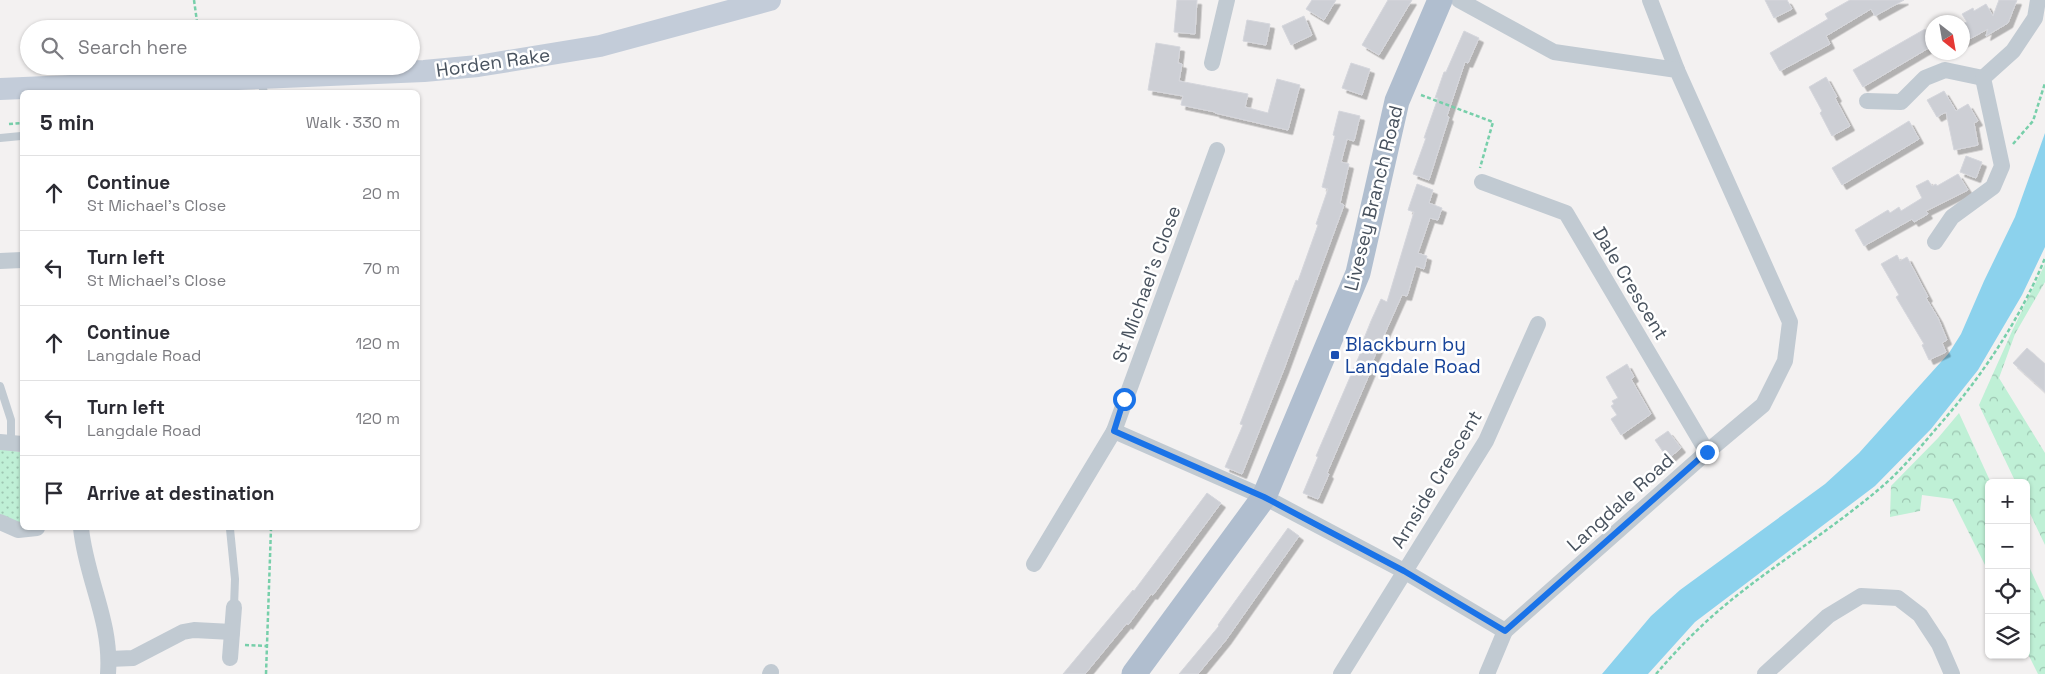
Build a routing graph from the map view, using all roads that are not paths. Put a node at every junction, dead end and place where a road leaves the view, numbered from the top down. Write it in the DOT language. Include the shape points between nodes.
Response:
graph roads {
  1 [pos="770,0"];
  2 [pos="1227,0"];
  3 [pos="1440,0"];
  4 [pos="1459,0"];
  5 [pos="1650,0"];
  6 [pos="2038,0"];
  7 [pos="1212,63"];
  8 [pos="1676,70"];
  9 [pos="420,71"];
  10 [pos="378,75"];
  11 [pos="1984,78"];
  12 [pos="262,85"];
  13 [pos="0,89"];
  14 [pos="1867,101"];
  15 [pos="20,136"];
  16 [pos="0,138"];
  17 [pos="1217,150"];
  18 [pos="1482,182"];
  19 [pos="1935,242"];
  20 [pos="20,260"];
  21 [pos="0,261"];
  22 [pos="1538,324"];
  23 [pos="0,386"];
  24 [pos="1114,431"];
  25 [pos="11,443"];
  26 [pos="1707,452"];
  27 [pos="1264,497"];
  28 [pos="0,522"];
  29 [pos="20,530"];
  30 [pos="81,530"];
  31 [pos="230,530"];
  32 [pos="1034,564"];
  33 [pos="1404,571"];
  34 [pos="234,607"];
  35 [pos="1505,631"];
  36 [pos="109,667"];
  37 [pos="1134,674"];
  38 [pos="1341,674"];
  39 [pos="1487,674"];
  40 [pos="1765,674"];
  41 [pos="1952,674"];
  1 -- 9 [label="street, Horden Rake" via="600,46 478,66"];
  2 -- 7 [label="street"];
  3 -- 27 [label="main road, Livesey Branch Road" via="1398,101 1358,273"];
  4 -- 8 [label="street" via="1554,52"];
  5 -- 8 [label="street, Langdale Road"];
  6 -- 11 [label="street" via="2035,18 2013,51"];
  8 -- 26 [label="street, Langdale Road" via="1790,322 1785,361 1763,405"];
  10 -- 12 [label="street, Horden Rake"];
  11 -- 14 [label="street" via="1945,70 1925,78 1901,102"];
  11 -- 19 [label="street" via="2002,166 1993,187 1952,217"];
  12 -- 13 [label="street, Horden Rake" via="209,79"];
  15 -- 16 [label="lane"];
  17 -- 24 [label="street, St Michael's Close"];
  18 -- 26 [label="street, Dale Crescent" via="1566,213"];
  20 -- 21 [label="street"];
  22 -- 33 [label="street, Arnside Crescent" via="1486,441"];
  23 -- 25 [label="lane" via="11,420"];
  24 -- 27 [label="street"];
  24 -- 32 [label="street, St Michael's Close"];
  26 -- 35 [label="street, Langdale Road"];
  27 -- 33 [label="street"];
  27 -- 37 [label="main road, Livesey Branch Road"];
  28 -- 29 [label="street"];
  30 -- 36 [label="street" via="87,564 106,628"];
  31 -- 34 [label="lane" via="235,571"];
  33 -- 35 [label="street"];
  33 -- 38 [label="street, Arnside Crescent"];
  34 -- 36 [label="street" via="231,645 194,630 183,632"];
  35 -- 39 [label="street"];
  40 -- 41 [label="street" via="1828,616 1861,596 1898,598 1920,615 1939,644"];
}
